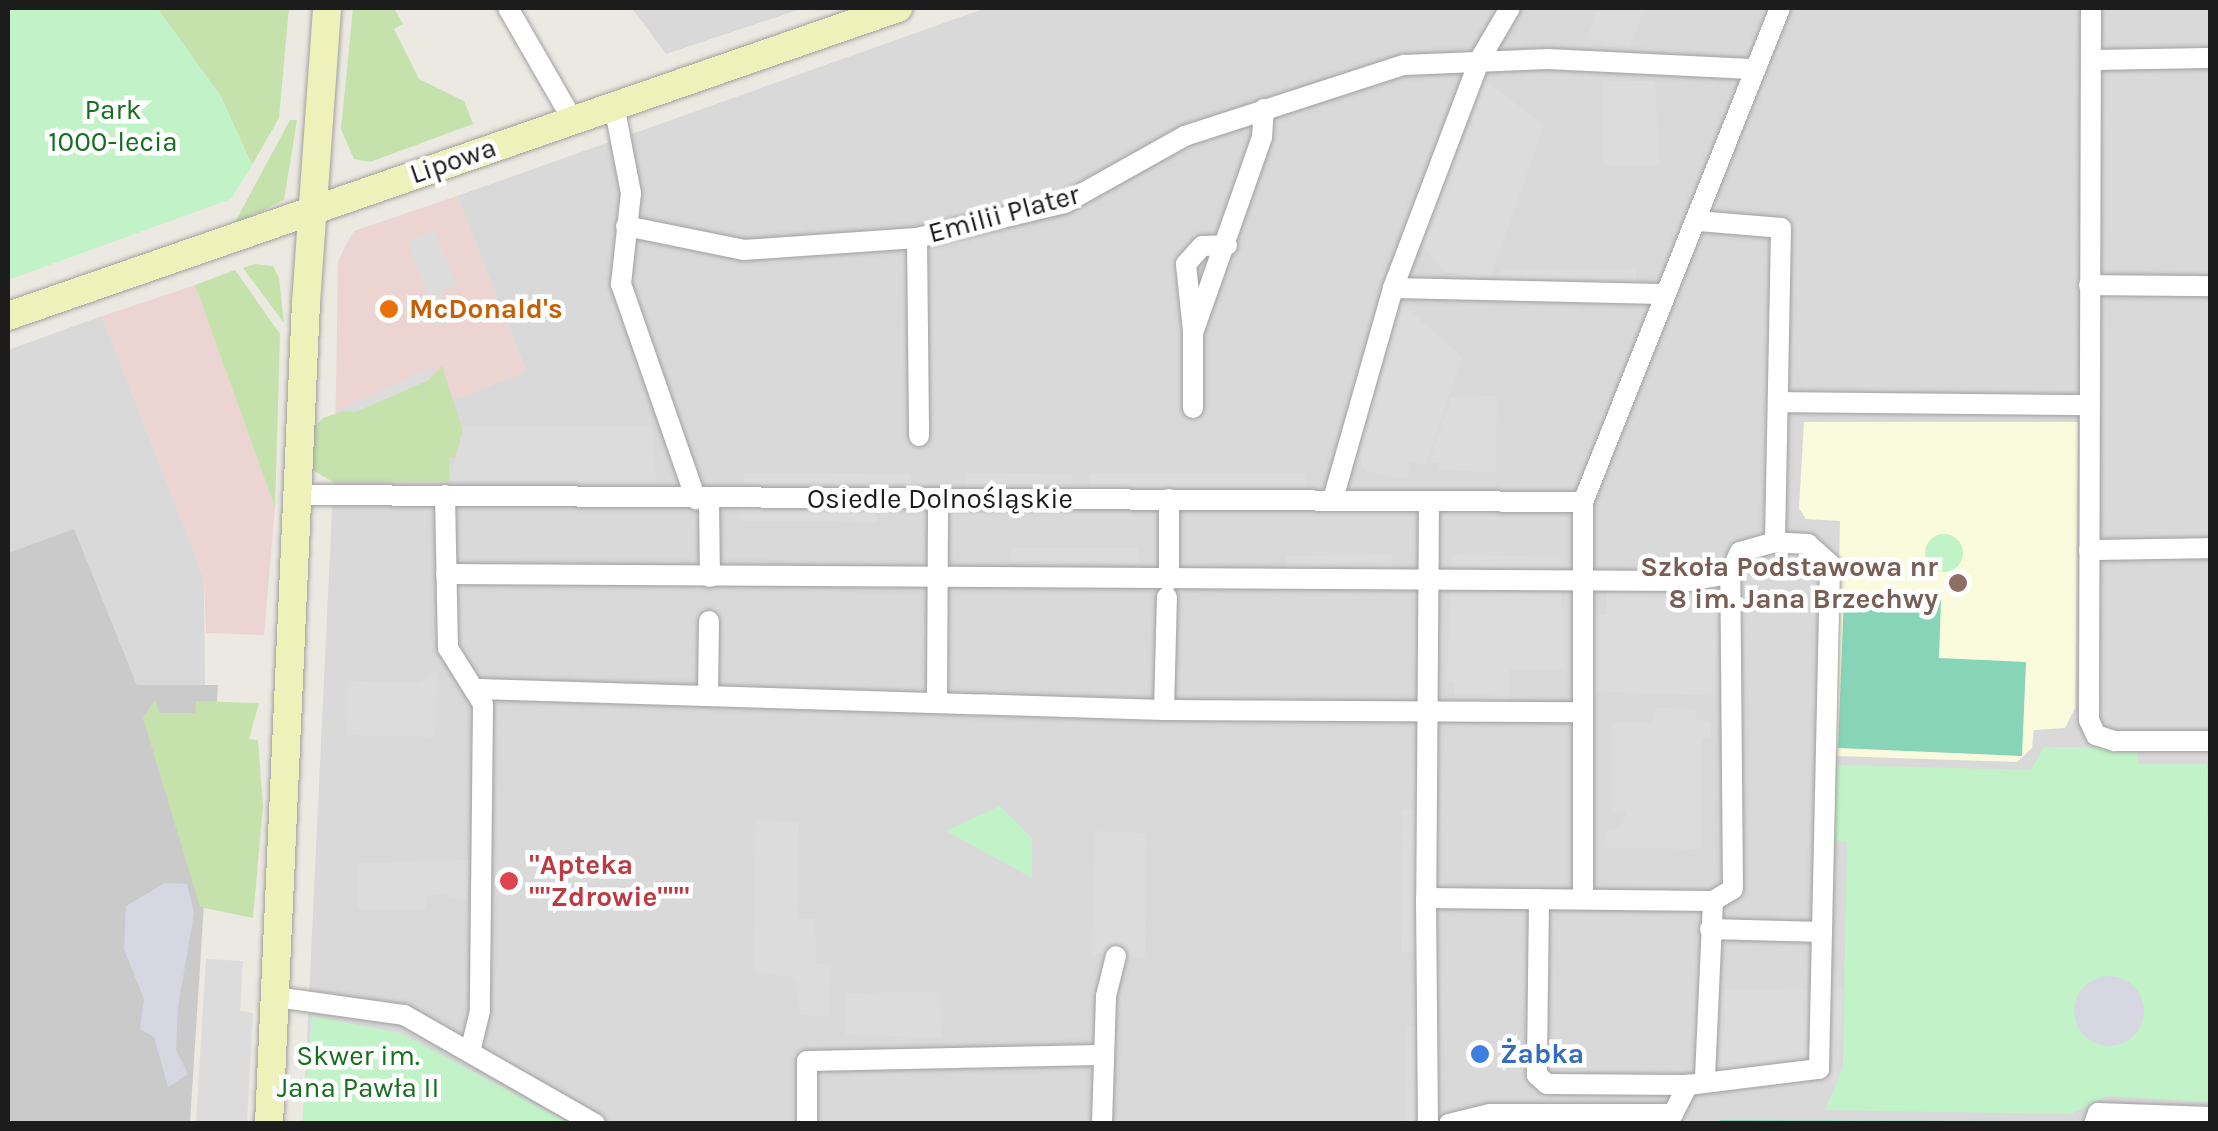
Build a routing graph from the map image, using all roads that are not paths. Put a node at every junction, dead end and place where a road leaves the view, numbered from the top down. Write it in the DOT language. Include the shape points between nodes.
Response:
graph roads {
  1 [pos="327,8"];
  2 [pos="508,8"];
  3 [pos="898,8"];
  4 [pos="1510,8"];
  5 [pos="1780,8"];
  6 [pos="2091,8"];
  7 [pos="2210,58"];
  8 [pos="1480,59"];
  9 [pos="2091,60"];
  10 [pos="1756,68"];
  11 [pos="614,105"];
  12 [pos="1264,109"];
  13 [pos="572,119"];
  14 [pos="312,210"];
  15 [pos="1697,221"];
  16 [pos="626,226"];
  17 [pos="917,238"];
  18 [pos="1227,245"];
  19 [pos="2089,285"];
  20 [pos="2210,286"];
  21 [pos="1393,288"];
  22 [pos="1663,294"];
  23 [pos="8,316"];
  24 [pos="1194,333"];
  25 [pos="1780,402"];
  26 [pos="2088,406"];
  27 [pos="1193,408"];
  28 [pos="918,436"];
  29 [pos="298,495"];
  30 [pos="445,495"];
  31 [pos="1333,498"];
  32 [pos="702,499"];
  33 [pos="1169,499"];
  34 [pos="938,500"];
  35 [pos="1429,501"];
  36 [pos="1583,502"];
  37 [pos="1775,542"];
  38 [pos="2210,548"];
  39 [pos="2089,550"];
  40 [pos="446,574"];
  41 [pos="1730,574"];
  42 [pos="710,577"];
  43 [pos="936,578"];
  44 [pos="1427,580"];
  45 [pos="1584,580"];
  46 [pos="1168,588"];
  47 [pos="708,621"];
  48 [pos="479,689"];
  49 [pos="708,693"];
  50 [pos="937,703"];
  51 [pos="1164,710"];
  52 [pos="1426,711"];
  53 [pos="1583,712"];
  54 [pos="2210,741"];
  55 [pos="1426,898"];
  56 [pos="1540,899"];
  57 [pos="1582,899"];
  58 [pos="1713,901"];
  59 [pos="1710,929"];
  60 [pos="1822,932"];
  61 [pos="1116,956"];
  62 [pos="276,997"];
  63 [pos="470,1052"];
  64 [pos="1101,1055"];
  65 [pos="1696,1081"];
  66 [pos="2210,1117"];
  67 [pos="269,1124"];
  68 [pos="595,1124"];
  69 [pos="807,1124"];
  70 [pos="1102,1124"];
  71 [pos="1428,1124"];
  72 [pos="1449,1124"];
  73 [pos="2094,1124"];
  1 -- 14 [label="street"];
  2 -- 13 [label="street"];
  3 -- 11 [label="street, Lipowa"];
  4 -- 8 [label="street"];
  5 -- 10 [label="street"];
  6 -- 9 [label="street"];
  7 -- 9 [label="street"];
  8 -- 10 [label="street, Emilii Plater"];
  8 -- 12 [label="street, Emilii Plater" via="1404,65"];
  8 -- 21 [label="street"];
  9 -- 19 [label="street"];
  10 -- 15 [label="street"];
  11 -- 13 [label="street, Lipowa"];
  11 -- 16 [label="street" via="631,193"];
  12 -- 17 [label="street, Emilii Plater" via="1184,136 1064,203"];
  12 -- 18 [label="street"];
  13 -- 14 [label="street, Lipowa"];
  14 -- 23 [label="street, Lipowa"];
  14 -- 29 [label="street"];
  15 -- 22 [label="street"];
  15 -- 25 [label="street" via="1781,228"];
  16 -- 17 [label="street, Emilii Plater" via="744,250"];
  16 -- 32 [label="street" via="621,284"];
  17 -- 28 [label="street"];
  18 -- 24 [label="street"];
  18 -- 24 [label="street" via="1202,246 1186,264"];
  19 -- 20 [label="street"];
  19 -- 26 [label="street"];
  21 -- 22 [label="street"];
  21 -- 31 [label="street"];
  22 -- 36 [label="street"];
  24 -- 27 [label="street"];
  25 -- 26 [label="street"];
  25 -- 37 [label="street"];
  26 -- 39 [label="street"];
  29 -- 30 [label="street, Osiedle Dolnośląskie"];
  29 -- 62 [label="street"];
  30 -- 32 [label="street, Osiedle Dolnośląskie"];
  30 -- 40 [label="street"];
  31 -- 33 [label="street, Osiedle Dolnośląskie"];
  31 -- 35 [label="street, Osiedle Dolnośląskie"];
  32 -- 34 [label="street, Osiedle Dolnośląskie"];
  32 -- 42 [label="street"];
  33 -- 34 [label="street, Osiedle Dolnośląskie"];
  33 -- 46 [label="street"];
  34 -- 43 [label="street"];
  35 -- 36 [label="street, Osiedle Dolnośląskie"];
  35 -- 44 [label="street"];
  36 -- 45 [label="street"];
  37 -- 41 [label="street" via="1740,552"];
  37 -- 60 [label="street" via="1808,544 1830,564"];
  38 -- 39 [label="street"];
  39 -- 54 [label="street" via="2089,720 2096,734"];
  40 -- 42 [label="street"];
  40 -- 48 [label="street" via="448,648"];
  41 -- 45 [label="street"];
  41 -- 58 [label="street" via="1733,889"];
  42 -- 43 [label="street"];
  43 -- 46 [label="street"];
  43 -- 50 [label="street"];
  44 -- 45 [label="street"];
  44 -- 46 [label="street"];
  44 -- 52 [label="street"];
  45 -- 53 [label="street"];
  46 -- 51 [label="street"];
  47 -- 49 [label="street"];
  48 -- 49 [label="street"];
  48 -- 63 [label="street" via="480,1011"];
  49 -- 50 [label="street"];
  50 -- 51 [label="street"];
  51 -- 52 [label="street"];
  52 -- 53 [label="street"];
  52 -- 55 [label="street"];
  53 -- 57 [label="street"];
  55 -- 56 [label="street"];
  55 -- 71 [label="street"];
  56 -- 57 [label="street"];
  56 -- 65 [label="street" via="1538,1075 1547,1084"];
  57 -- 58 [label="street"];
  58 -- 59 [label="street"];
  59 -- 60 [label="street"];
  59 -- 65 [label="street"];
  60 -- 65 [label="street" via="1819,1069"];
  61 -- 64 [label="street"];
  62 -- 63 [label="street" via="365,1004"];
  62 -- 67 [label="street"];
  63 -- 68 [label="street"];
  64 -- 69 [label="street" via="807,1061"];
  64 -- 70 [label="street"];
  65 -- 72 [label="street" via="1673,1114 1490,1114"];
  66 -- 73 [label="street" via="2098,1114"];
}
